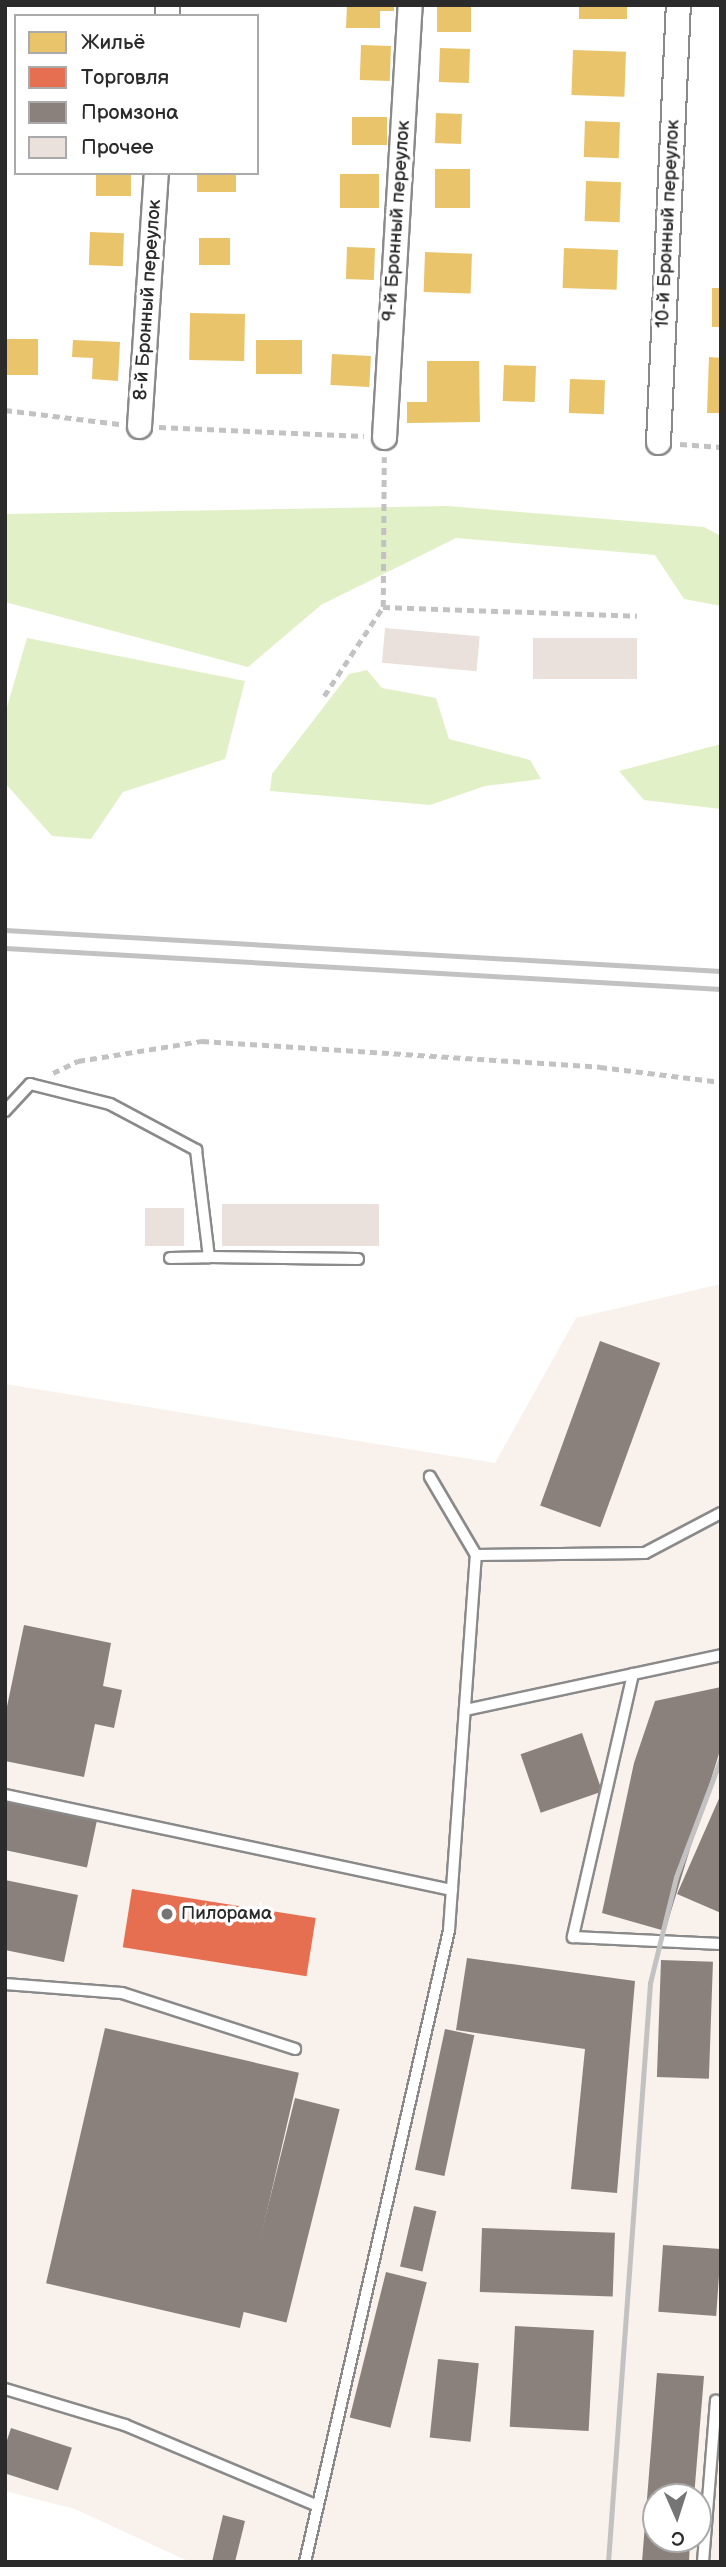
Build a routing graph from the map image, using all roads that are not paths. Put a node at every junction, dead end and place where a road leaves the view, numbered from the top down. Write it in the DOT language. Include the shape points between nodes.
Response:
graph roads {
  1 [pos="410,5"];
  2 [pos="678,5"];
  3 [pos="156,175"];
  4 [pos="139,426"];
  5 [pos="384,437"];
  6 [pos="658,442"];
  7 [pos="5,1111"];
  8 [pos="209,1257"];
  9 [pos="170,1258"];
  10 [pos="358,1259"];
  11 [pos="430,1477"];
  12 [pos="721,1513"];
  13 [pos="476,1555"];
  14 [pos="721,1655"];
  15 [pos="634,1674"];
  16 [pos="465,1710"];
  17 [pos="5,1795"];
  18 [pos="452,1890"];
  19 [pos="721,1944"];
  20 [pos="5,1984"];
  21 [pos="295,2049"];
  22 [pos="5,2389"];
  23 [pos="716,2401"];
  24 [pos="318,2506"];
  25 [pos="305,2562"];
  26 [pos="703,2562"];
  1 -- 5 [label="street, 9-й Бронный переулок"];
  2 -- 6 [label="street, 10-й Бронный переулок"];
  3 -- 4 [label="street, 8-й Бронный переулок"];
  7 -- 8 [label="lane" via="30,1084 110,1104 196,1150"];
  8 -- 9 [label="lane"];
  8 -- 10 [label="lane"];
  11 -- 13 [label="lane"];
  12 -- 13 [label="lane" via="645,1553"];
  13 -- 16 [label="lane"];
  14 -- 15 [label="lane"];
  15 -- 16 [label="lane"];
  15 -- 19 [label="lane" via="573,1937"];
  16 -- 18 [label="lane"];
  17 -- 18 [label="lane"];
  18 -- 24 [label="lane" via="449,1930"];
  20 -- 21 [label="lane" via="122,1993"];
  22 -- 24 [label="lane" via="125,2425"];
  23 -- 26 [label="lane"];
  24 -- 25 [label="lane"];
}
